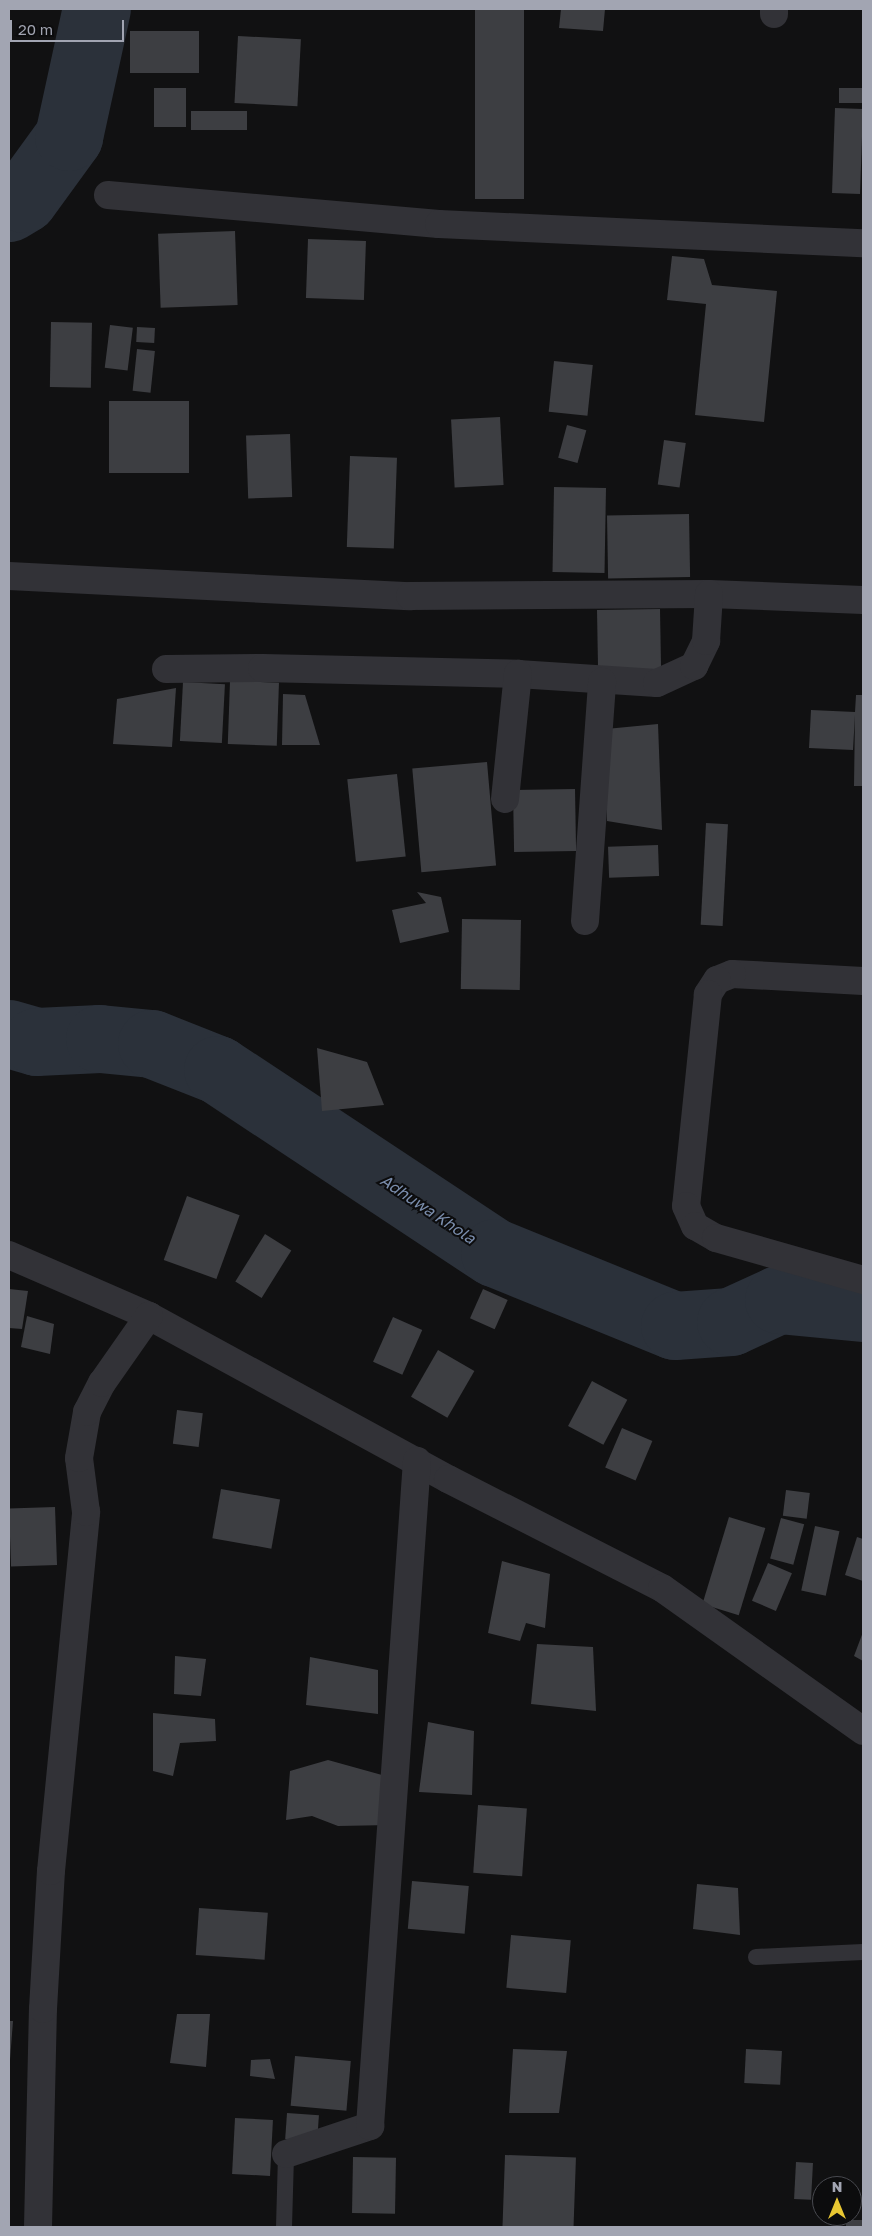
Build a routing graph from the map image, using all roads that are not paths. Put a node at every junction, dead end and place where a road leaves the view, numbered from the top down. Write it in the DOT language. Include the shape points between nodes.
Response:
graph roads {
  1 [pos="108,196"];
  2 [pos="863,243"];
  3 [pos="9,576"];
  4 [pos="709,594"];
  5 [pos="863,600"];
  6 [pos="166,669"];
  7 [pos="518,674"];
  8 [pos="602,682"];
  9 [pos="506,799"];
  10 [pos="585,921"];
  11 [pos="863,981"];
  12 [pos="9,1255"];
  13 [pos="863,1280"];
  14 [pos="149,1316"];
  15 [pos="417,1461"];
  16 [pos="863,1732"];
  17 [pos="863,1952"];
  18 [pos="756,1957"];
  19 [pos="286,2154"];
  20 [pos="38,2227"];
  21 [pos="284,2227"];
  1 -- 2 [label="street" via="439,224"];
  3 -- 4 [label="street" via="410,596"];
  4 -- 5 [label="street"];
  4 -- 8 [label="street" via="706,641 694,666 656,683"];
  6 -- 7 [label="street"];
  7 -- 8 [label="street"];
  7 -- 9 [label="street"];
  8 -- 10 [label="street"];
  11 -- 13 [label="street" via="732,974 717,980 708,994 686,1206 695,1226 716,1238"];
  12 -- 14 [label="street"];
  14 -- 15 [label="street"];
  14 -- 20 [label="street" via="102,1383 87,1412 79,1458 86,1512 51,1870 43,2009"];
  15 -- 16 [label="street" via="662,1588"];
  15 -- 19 [label="street" via="370,2126"];
  17 -- 18 [label="lane"];
  19 -- 21 [label="lane"];
}
